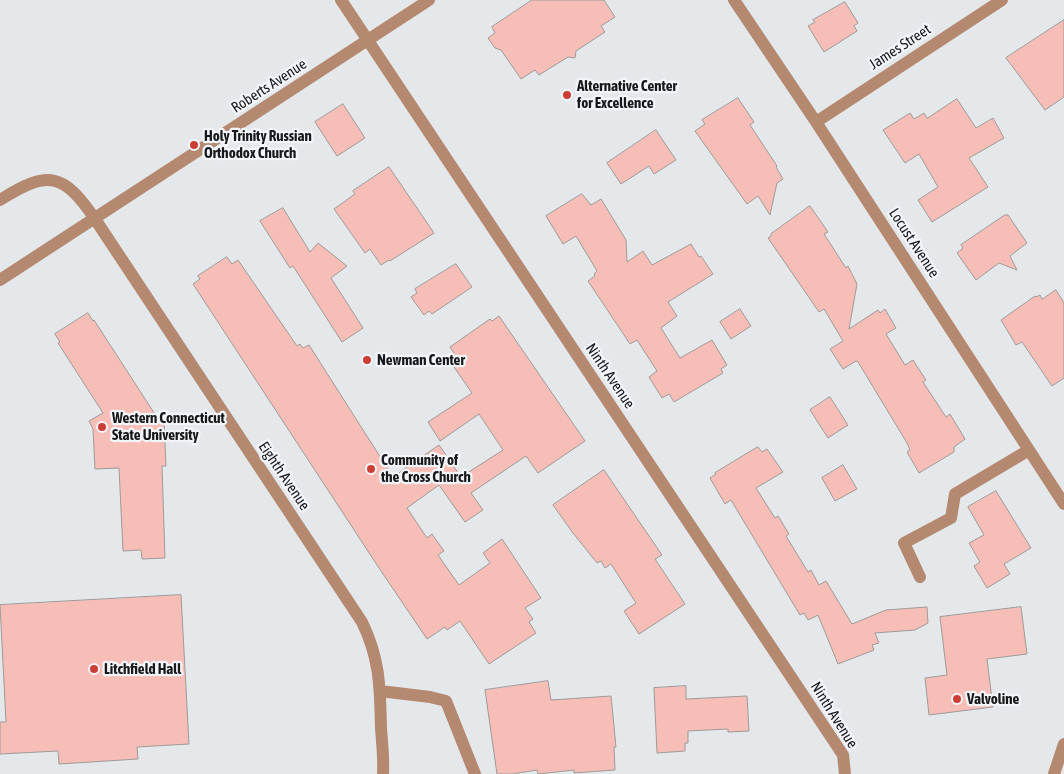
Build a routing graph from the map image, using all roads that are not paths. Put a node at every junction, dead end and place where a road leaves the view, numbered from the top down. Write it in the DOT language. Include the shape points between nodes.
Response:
graph roads {
  1 [pos="340,0"];
  2 [pos="429,0"];
  3 [pos="734,0"];
  4 [pos="1002,0"];
  5 [pos="368,41"];
  6 [pos="816,122"];
  7 [pos="0,200"];
  8 [pos="95,219"];
  9 [pos="0,280"];
  10 [pos="1029,450"];
  11 [pos="1064,504"];
  12 [pos="920,577"];
  13 [pos="380,691"];
  14 [pos="1064,744"];
  15 [pos="383,774"];
  16 [pos="475,774"];
  17 [pos="845,774"];
  18 [pos="1054,774"];
  1 -- 5 [label="street, Ninth Avenue"];
  2 -- 5 [label="street, Roberts Avenue"];
  3 -- 6 [label="street, Locust Avenue"];
  4 -- 6 [label="street, James Street"];
  5 -- 8 [label="street, Roberts Avenue"];
  5 -- 17 [label="street, Ninth Avenue" via="843,755"];
  6 -- 10 [label="street, Locust Avenue"];
  7 -- 8 [label="street, Eighth Avenue" via="35,182 51,179 65,184"];
  8 -- 9 [label="street, Roberts Avenue"];
  8 -- 13 [label="street, Eighth Avenue" via="362,622 377,661"];
  10 -- 11 [label="street, Locust Avenue"];
  10 -- 12 [label="street" via="955,494 951,518 904,543"];
  13 -- 15 [label="street, Eighth Avenue"];
  13 -- 16 [label="street" via="446,701"];
  14 -- 18 [label="street"];
}
